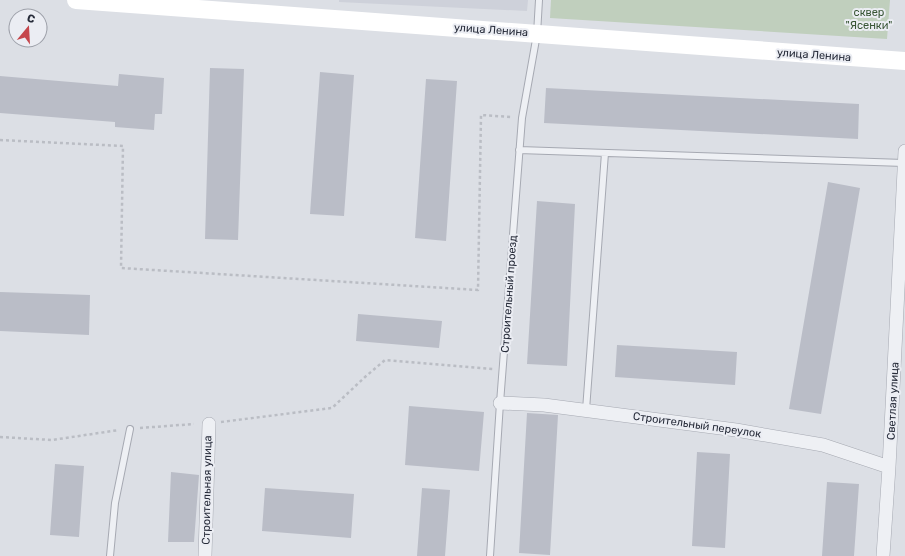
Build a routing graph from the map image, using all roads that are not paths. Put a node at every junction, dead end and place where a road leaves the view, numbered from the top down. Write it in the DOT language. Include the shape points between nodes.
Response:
graph roads {
  1 [pos="76,0"];
  2 [pos="539,0"];
  3 [pos="110,2"];
  4 [pos="537,34"];
  5 [pos="905,61"];
  6 [pos="519,150"];
  7 [pos="605,153"];
  8 [pos="905,157"];
  9 [pos="500,403"];
  10 [pos="586,410"];
  11 [pos="208,424"];
  12 [pos="130,429"];
  13 [pos="889,467"];
  14 [pos="110,556"];
  15 [pos="205,556"];
  16 [pos="490,556"];
  17 [pos="883,556"];
  1 -- 3 [label="main road, улица Ленина"];
  2 -- 4 [label="lane, Строительный проезд"];
  3 -- 4 [label="main road, улица Ленина"];
  4 -- 5 [label="main road, улица Ленина"];
  4 -- 6 [label="lane, Строительный проезд"];
  6 -- 7 [label="lane"];
  6 -- 9 [label="lane, Строительный проезд"];
  7 -- 8 [label="lane"];
  7 -- 10 [label="lane"];
  8 -- 13 [label="street, Светлая улица"];
  9 -- 10 [label="street, Строительный переулок"];
  9 -- 16 [label="lane, Строительный проезд"];
  10 -- 13 [label="street, Строительный переулок" via="736,430 823,445"];
  11 -- 15 [label="street, Строительная улица"];
  12 -- 14 [label="lane" via="115,502"];
  13 -- 17 [label="street, Светлая улица"];
}
